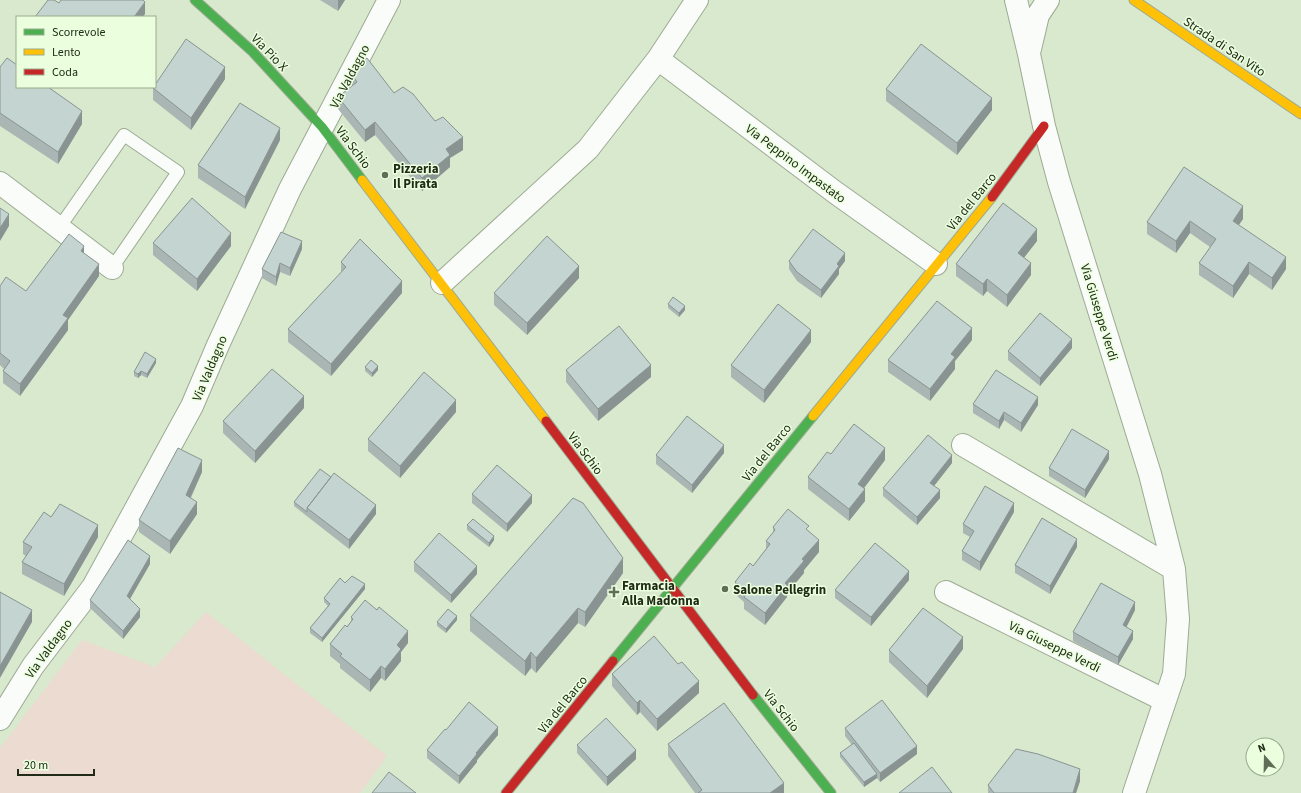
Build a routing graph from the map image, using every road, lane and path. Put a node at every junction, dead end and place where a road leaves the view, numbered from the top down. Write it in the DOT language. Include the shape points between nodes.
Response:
graph roads {
  1 [pos="195,0"];
  2 [pos="389,0"];
  3 [pos="697,0"];
  4 [pos="1016,0"];
  5 [pos="1048,0"];
  6 [pos="1134,0"];
  7 [pos="1029,54"];
  8 [pos="658,59"];
  9 [pos="1301,114"];
  10 [pos="1044,126"];
  11 [pos="322,127"];
  12 [pos="0,183"];
  13 [pos="59,228"];
  14 [pos="936,264"];
  15 [pos="112,268"];
  16 [pos="442,283"];
  17 [pos="963,446"];
  18 [pos="1174,569"];
  19 [pos="672,589"];
  20 [pos="946,592"];
  21 [pos="1164,700"];
  22 [pos="0,719"];
  23 [pos="506,793"];
  24 [pos="831,793"];
  25 [pos="1134,793"];
  1 -- 11 [label="street, Via Pio X" via="253,52"];
  2 -- 11 [label="street, Via Valdagno"];
  3 -- 8 [label="street"];
  4 -- 7 [label="street, Via Giuseppe Verdi"];
  5 -- 7 [label="street, Via Giuseppe Verdi" via="1038,15"];
  6 -- 9 [label="street, Strada di San Vito"];
  7 -- 10 [label="street, Via Giuseppe Verdi"];
  8 -- 14 [label="street, Via Peppino Impastato" via="836,193"];
  8 -- 16 [label="street" via="588,149"];
  10 -- 14 [label="street, Via del Barco" via="997,191"];
  10 -- 18 [label="street, Via Giuseppe Verdi" via="1150,474"];
  11 -- 16 [label="street, Via Schio"];
  11 -- 22 [label="street, Via Valdagno" via="290,189 192,406 94,587 33,666"];
  12 -- 13 [label="street"];
  13 -- 15 [label="street"];
  13 -- 15 [label="lane" via="124,135 178,172"];
  14 -- 19 [label="street, Via del Barco"];
  16 -- 19 [label="street, Via Schio"];
  17 -- 18 [label="street"];
  18 -- 21 [label="street, Via Giuseppe Verdi" via="1178,619 1174,674"];
  19 -- 23 [label="street, Via del Barco"];
  19 -- 24 [label="street, Via Schio"];
  20 -- 21 [label="street, Via Giuseppe Verdi"];
  21 -- 25 [label="street, Via Giuseppe Verdi"];
}
